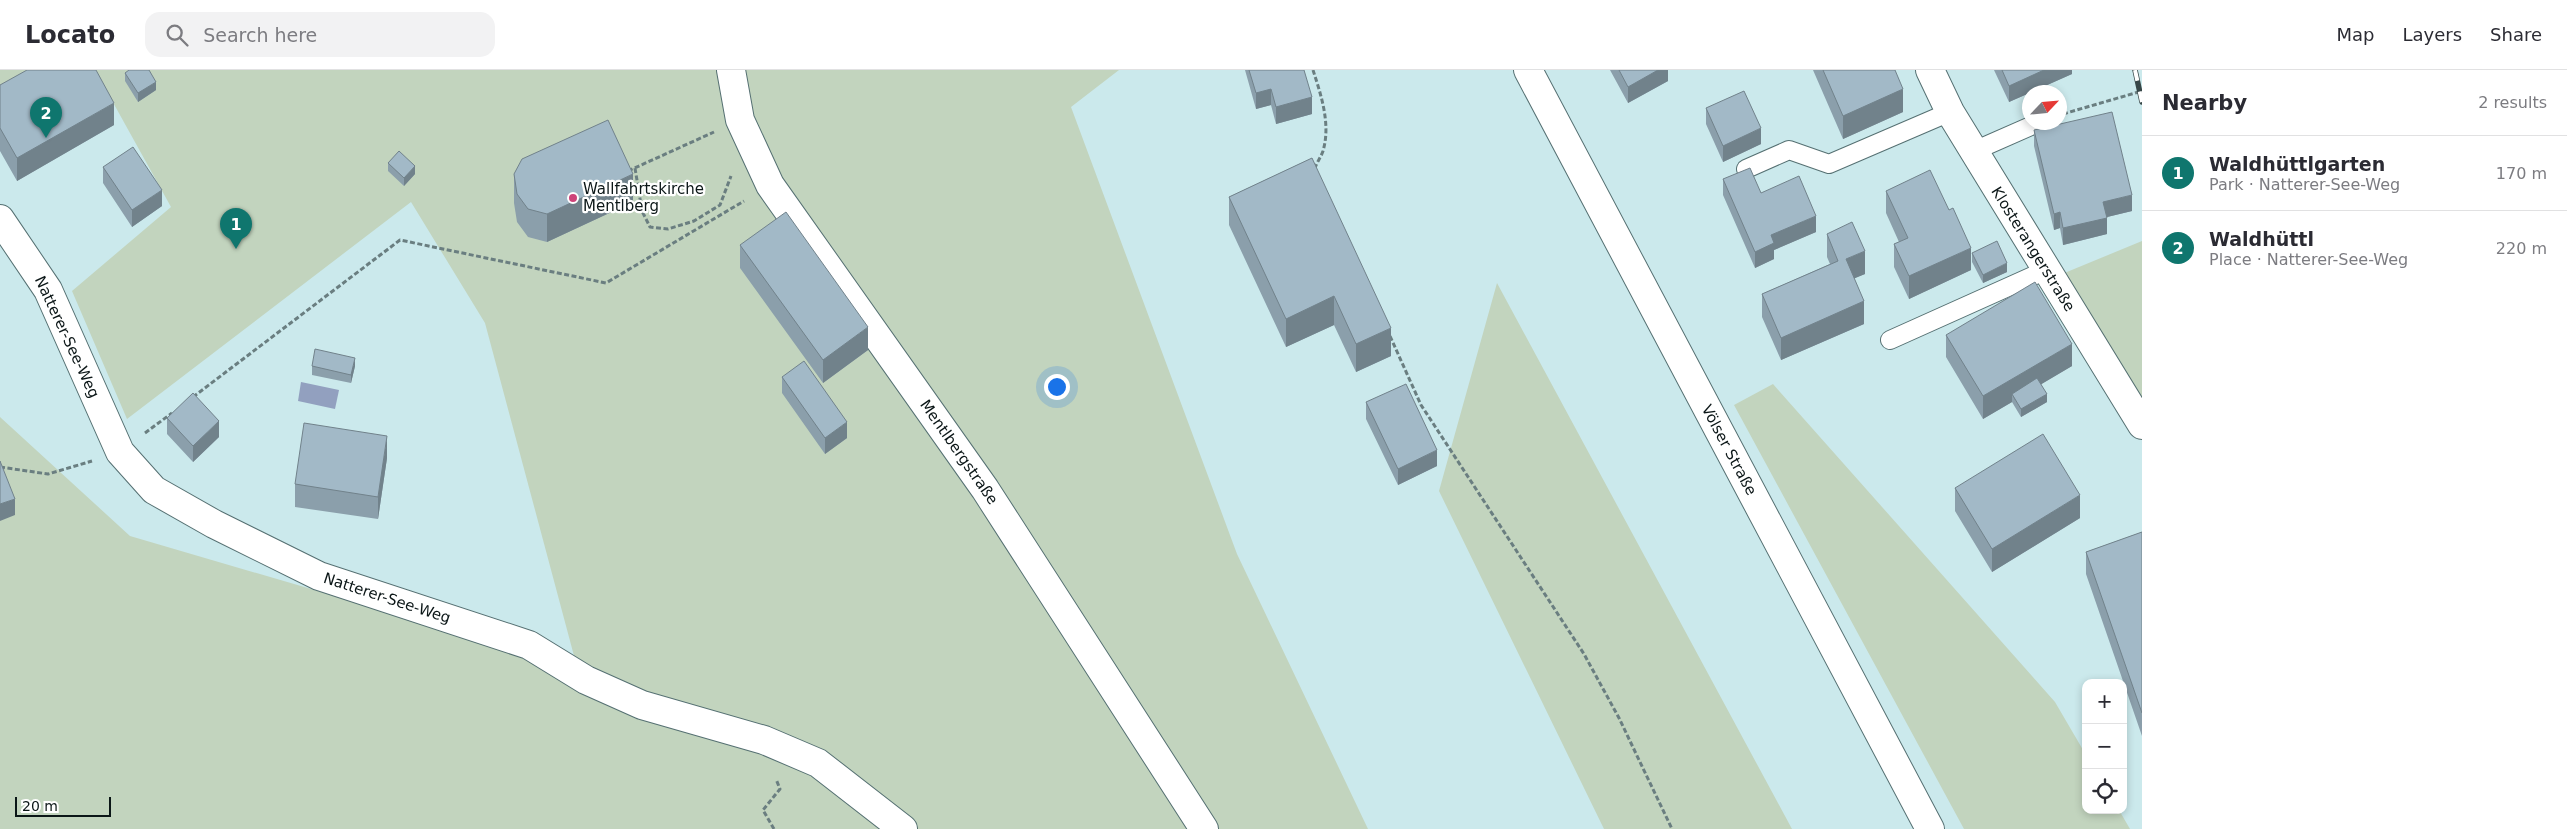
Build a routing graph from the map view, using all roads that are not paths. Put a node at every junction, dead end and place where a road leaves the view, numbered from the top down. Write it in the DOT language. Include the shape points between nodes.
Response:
graph roads {
  1 [pos="731,70"];
  2 [pos="1528,70"];
  3 [pos="1930,70"];
  4 [pos="1950,112"];
  5 [pos="2022,130"];
  6 [pos="1974,151"];
  7 [pos="1746,169"];
  8 [pos="0,219"];
  9 [pos="2046,270"];
  10 [pos="1890,340"];
  11 [pos="2142,425"];
  12 [pos="903,829"];
  13 [pos="1204,829"];
  14 [pos="1930,829"];
  1 -- 13 [label="street, Mentlbergstraße" via="740,120 770,185 986,490"];
  2 -- 14 [label="street, Völser Straße"];
  3 -- 4 [label="street, Klosterangerstraße"];
  4 -- 6 [label="street, Klosterangerstraße"];
  4 -- 7 [label="lane" via="1829,164 1789,150"];
  5 -- 6 [label="lane"];
  6 -- 9 [label="street, Klosterangerstraße"];
  8 -- 12 [label="street, Natterer-See-Weg" via="48,290 120,452 154,490 319,576 529,645 586,680 642,705 764,740 818,764"];
  9 -- 10 [label="lane"];
  9 -- 11 [label="street, Klosterangerstraße"];
}
